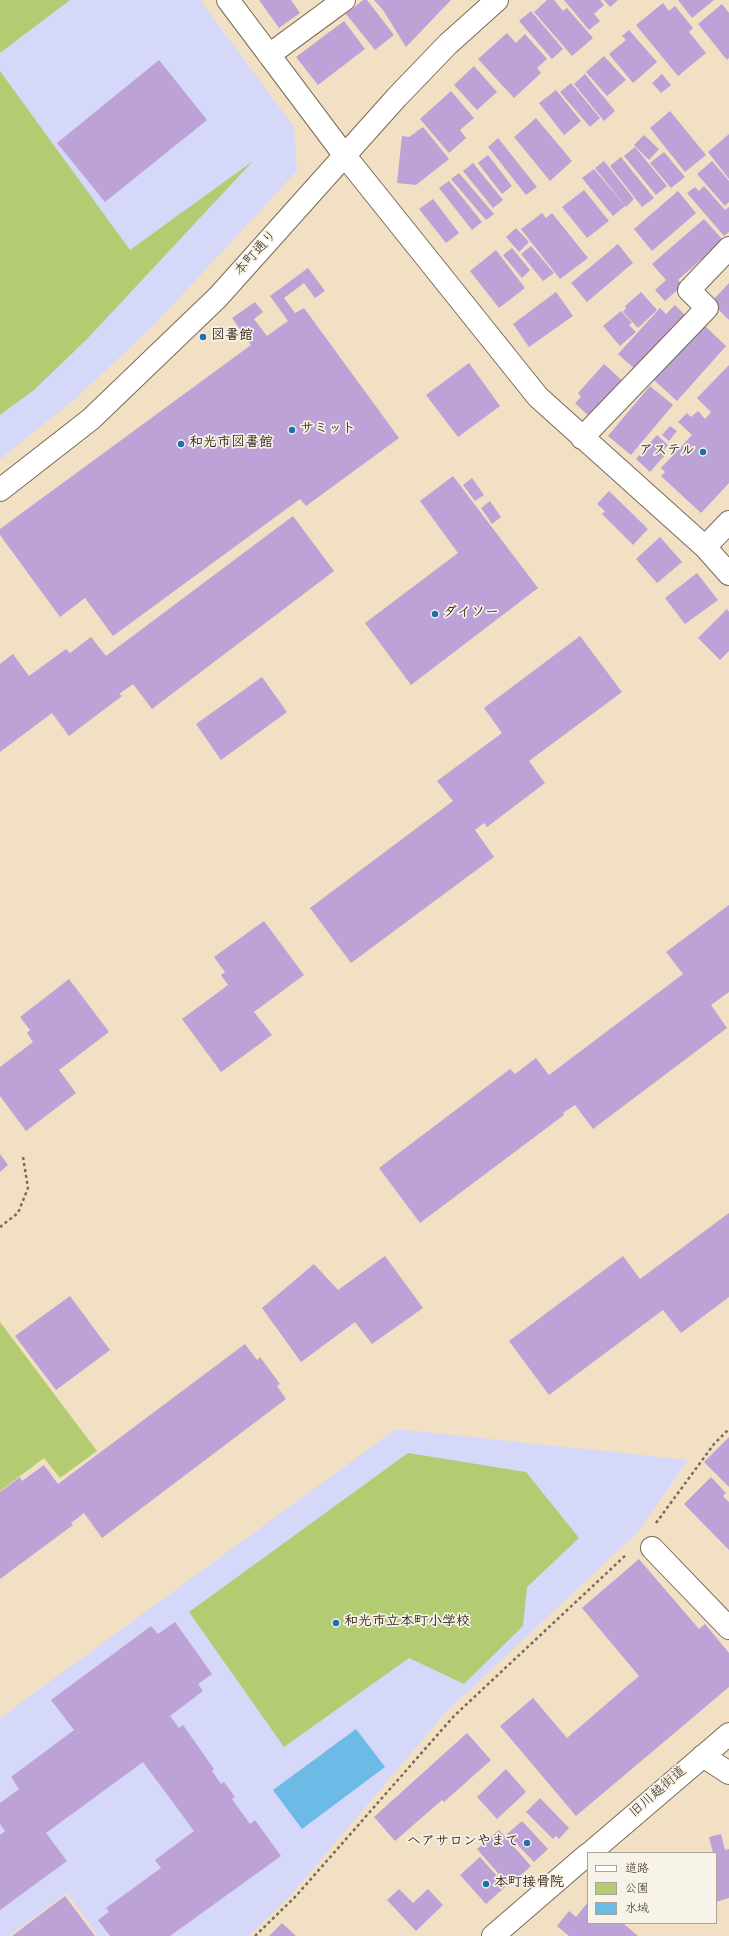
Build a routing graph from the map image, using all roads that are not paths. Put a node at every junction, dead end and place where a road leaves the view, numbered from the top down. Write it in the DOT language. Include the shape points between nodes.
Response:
graph roads {
  1 [pos="228,0"];
  2 [pos="344,0"];
  3 [pos="497,0"];
  4 [pos="269,55"];
  5 [pos="345,156"];
  6 [pos="729,248"];
  7 [pos="582,438"];
  8 [pos="0,490"];
  9 [pos="729,522"];
  10 [pos="705,547"];
  11 [pos="729,574"];
  12 [pos="642,1549"];
  13 [pos="729,1628"];
  14 [pos="729,1734"];
  15 [pos="703,1756"];
  16 [pos="729,1773"];
  17 [pos="591,1852"];
  18 [pos="587,1856"];
  19 [pos="493,1936"];
  1 -- 4 [label="street"];
  2 -- 4 [label="street"];
  3 -- 5 [label="street, 本町通り" via="448,44 397,96"];
  4 -- 5 [label="street"];
  5 -- 7 [label="street" via="538,397"];
  5 -- 8 [label="street, 本町通り" via="218,297 148,366 91,419"];
  6 -- 7 [label="street" via="689,290 707,308"];
  7 -- 10 [label="street"];
  9 -- 10 [label="street"];
  10 -- 11 [label="street"];
  12 -- 13 [label="street"];
  14 -- 15 [label="street, 旧川越街道"];
  15 -- 16 [label="street"];
  15 -- 17 [label="street, 旧川越街道"];
  18 -- 19 [label="street, 旧川越街道"];
}
